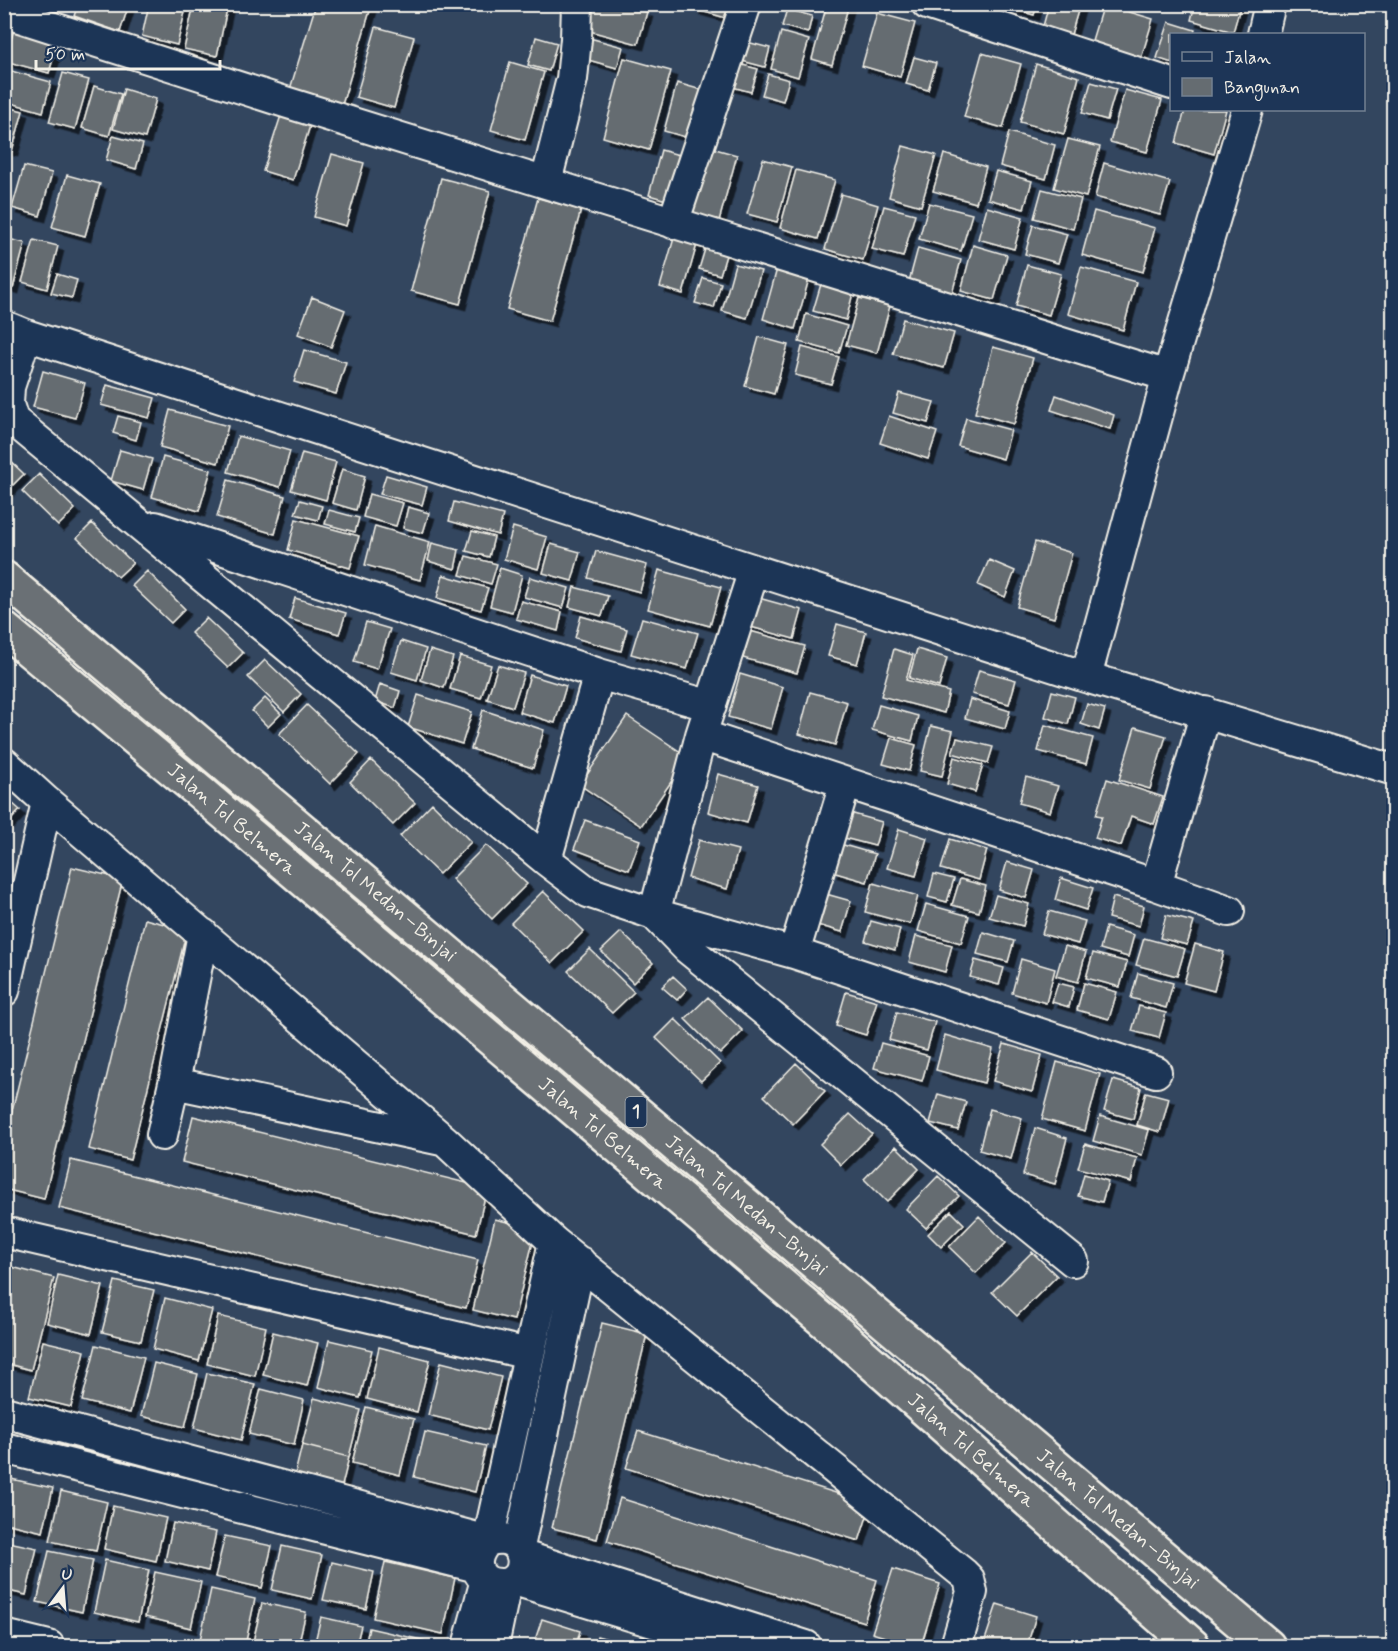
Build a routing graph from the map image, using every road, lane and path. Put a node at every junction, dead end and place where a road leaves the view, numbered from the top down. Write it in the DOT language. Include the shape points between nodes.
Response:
graph roads {
  1 [pos="577,4"];
  2 [pos="746,4"];
  3 [pos="927,4"];
  4 [pos="1270,4"];
  5 [pos="4,12"];
  6 [pos="1263,33"];
  7 [pos="1170,83"];
  8 [pos="1247,111"];
  9 [pos="546,182"];
  10 [pos="673,223"];
  11 [pos="15,331"];
  12 [pos="1168,376"];
  13 [pos="138,522"];
  14 [pos="754,570"];
  15 [pos="4,578"];
  16 [pos="4,629"];
  17 [pos="599,674"];
  18 [pos="1086,677"];
  19 [pos="711,706"];
  20 [pos="1206,712"];
  21 [pos="701,735"];
  22 [pos="4,763"];
  23 [pos="1394,770"];
  24 [pos="845,784"];
  25 [pos="47,802"];
  26 [pos="546,860"];
  27 [pos="1156,885"];
  28 [pos="1229,911"];
  29 [pos="654,914"];
  30 [pos="203,934"];
  31 [pos="794,953"];
  32 [pos="4,991"];
  33 [pos="1156,1072"];
  34 [pos="174,1083"];
  35 [pos="162,1134"];
  36 [pos="445,1141"];
  37 [pos="4,1232"];
  38 [pos="554,1242"];
  39 [pos="1073,1261"];
  40 [pos="580,1263"];
  41 [pos="529,1354"];
  42 [pos="4,1412"];
  43 [pos="4,1448"];
  44 [pos="502,1565"];
  45 [pos="4,1635"];
  46 [pos="49,1647"];
  47 [pos="468,1647"];
  48 [pos="493,1647"];
  49 [pos="732,1647"];
  50 [pos="806,1647"];
  51 [pos="956,1647"];
  52 [pos="1193,1647"];
  53 [pos="1268,1647"];
  1 -- 9 [label="street" via="572,79"];
  2 -- 10 [label="street"];
  3 -- 7 [label="street"];
  4 -- 6 [label="street"];
  5 -- 9 [label="street"];
  8 -- 12 [label="street"];
  9 -- 10 [label="street"];
  10 -- 12 [label="street"];
  11 -- 13 [label="street" via="8,404 13,420"];
  11 -- 14 [label="street"];
  12 -- 18 [label="street"];
  13 -- 17 [label="street"];
  13 -- 26 [label="street"];
  14 -- 18 [label="street"];
  14 -- 19 [label="street"];
  15 -- 53 [label="highway, Jalan Tol Medan–Binjai / 1"];
  16 -- 52 [label="highway, Jalan Tol Belmera / 1" via="837,1332"];
  17 -- 19 [label="street"];
  17 -- 26 [label="street"];
  18 -- 20 [label="street"];
  19 -- 21 [label="street"];
  20 -- 23 [label="street"];
  20 -- 27 [label="street"];
  21 -- 24 [label="street"];
  21 -- 29 [label="street"];
  22 -- 25 [label="street"];
  24 -- 27 [label="street"];
  24 -- 31 [label="street"];
  25 -- 30 [label="street"];
  25 -- 32 [label="street"];
  26 -- 29 [label="street" via="588,892"];
  27 -- 28 [label="street"];
  29 -- 31 [label="street"];
  29 -- 39 [label="street" via="694,953"];
  30 -- 34 [label="street"];
  30 -- 36 [label="street"];
  31 -- 33 [label="street"];
  34 -- 35 [label="street"];
  34 -- 36 [label="street"];
  36 -- 38 [label="street"];
  37 -- 41 [label="street"];
  38 -- 40 [label="street"];
  38 -- 41 [label="street"];
  40 -- 44 [label="street"];
  40 -- 51 [label="street" via="969,1579 972,1592"];
  41 -- 44 [label="street"];
  42 -- 44 [label="street"];
  43 -- 44 [label="street"];
  44 -- 47 [label="street"];
  44 -- 48 [label="street"];
  44 -- 49 [label="street"];
  44 -- 50 [label="street"];
  45 -- 46 [label="street"];
}
